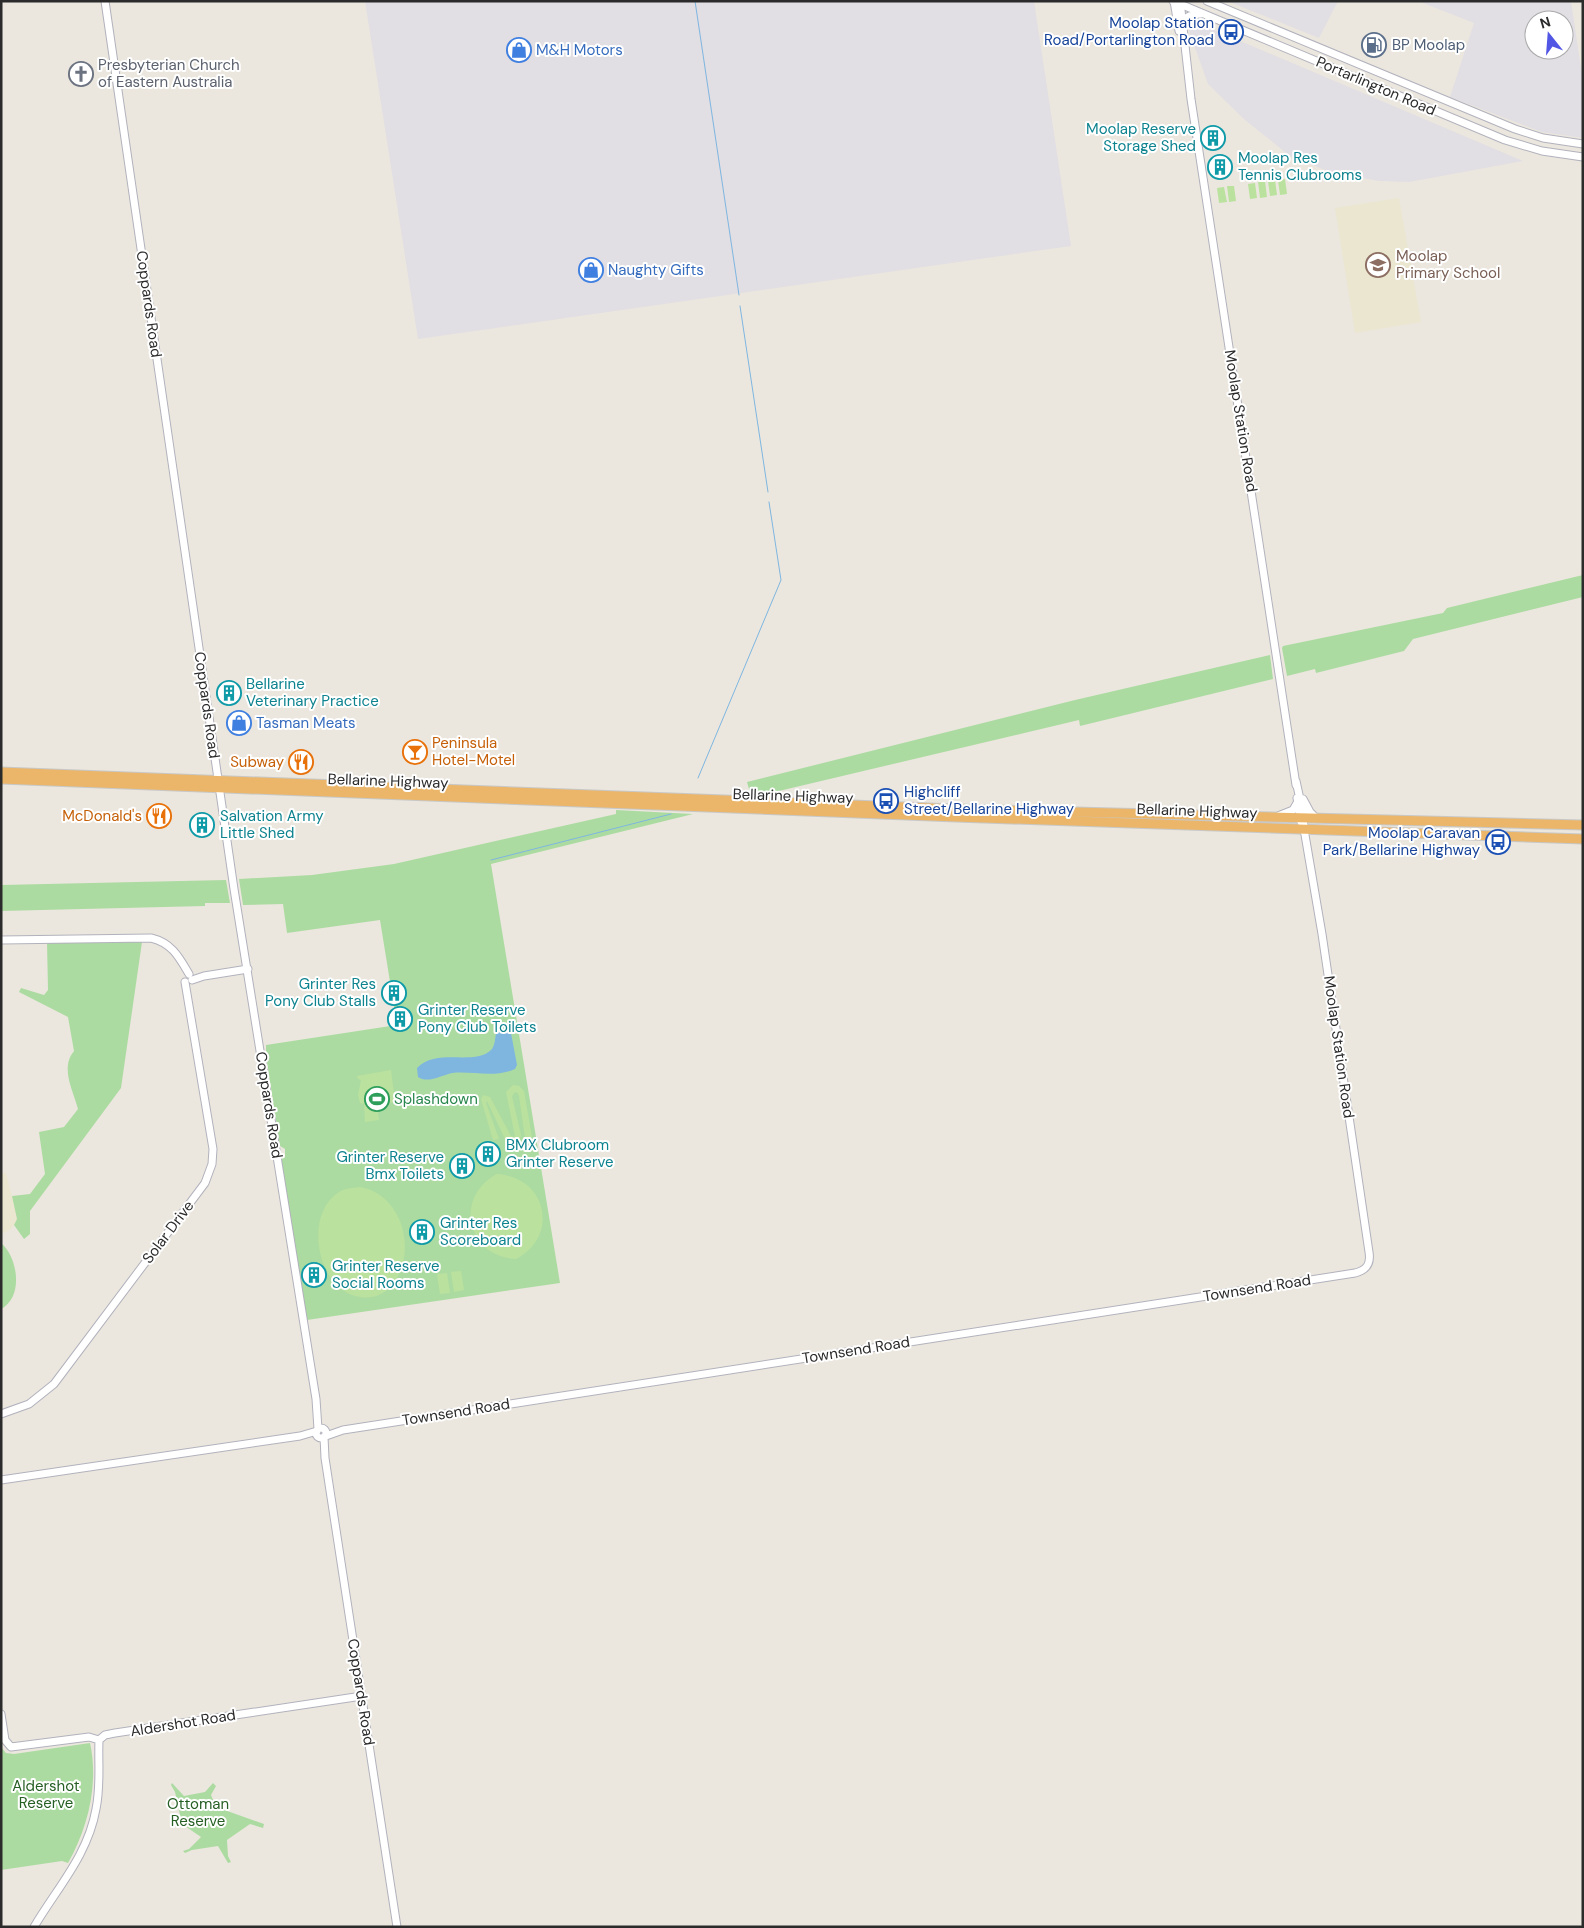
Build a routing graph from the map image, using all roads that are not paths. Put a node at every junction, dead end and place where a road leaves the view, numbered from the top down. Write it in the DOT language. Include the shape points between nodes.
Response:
graph roads {
  1 [pos="105,1"];
  2 [pos="1208,1"];
  3 [pos="1176,2"];
  4 [pos="1204,14"];
  5 [pos="1182,26"];
  6 [pos="1186,61"];
  7 [pos="1583,144"];
  8 [pos="1583,157"];
  9 [pos="1,772"];
  10 [pos="1,779"];
  11 [pos="219,784"];
  12 [pos="674,798"];
  13 [pos="1298,798"];
  14 [pos="660,804"];
  15 [pos="1276,817"];
  16 [pos="1302,818"];
  17 [pos="1316,818"];
  18 [pos="1583,826"];
  19 [pos="1304,829"];
  20 [pos="1583,839"];
  21 [pos="1,940"];
  22 [pos="248,969"];
  23 [pos="189,978"];
  24 [pos="1368,1265"];
  25 [pos="1,1414"];
  26 [pos="321,1433"];
  27 [pos="1,1480"];
  28 [pos="362,1696"];
  29 [pos="1,1714"];
  30 [pos="99,1740"];
  31 [pos="34,1927"];
  32 [pos="397,1927"];
  1 -- 11 [label="street, Coppards Road"];
  2 -- 7 [label="street, Portarlington Road" via="1515,129 1543,138"];
  3 -- 4 [label="street, Portarlington Road"];
  3 -- 5 [label="street, Moolap Station Road"];
  3 -- 6 [label="street, Moolap Station Road"];
  4 -- 5 [label="street" via="1189,16"];
  4 -- 8 [label="street, Portarlington Road" via="1506,140 1542,151"];
  5 -- 6 [label="street, Moolap Station Road"];
  6 -- 13 [label="street, Moolap Station Road"];
  9 -- 11 [label="highway, Bellarine Highway"];
  10 -- 11 [label="highway, Bellarine Highway"];
  11 -- 12 [label="highway, Bellarine Highway"];
  11 -- 14 [label="highway, Bellarine Highway"];
  11 -- 22 [label="street, Coppards Road"];
  12 -- 14 [label="highway"];
  12 -- 15 [label="highway, Bellarine Highway"];
  13 -- 15 [label="street" via="1293,810"];
  13 -- 16 [label="street, Moolap Station Road"];
  13 -- 17 [label="street"];
  14 -- 19 [label="highway, Bellarine Highway"];
  15 -- 16 [label="highway, Bellarine Highway"];
  16 -- 17 [label="highway, Bellarine Highway"];
  16 -- 19 [label="street, Moolap Station Road"];
  17 -- 18 [label="highway, Bellarine Highway"];
  19 -- 20 [label="highway, Bellarine Highway"];
  19 -- 24 [label="street, Moolap Station Road" via="1368,1242"];
  21 -- 23 [label="street" via="151,938 172,948"];
  22 -- 23 [label="street"];
  22 -- 26 [label="street, Coppards Road"];
  23 -- 25 [label="street, Solar Drive" via="212,1149 207,1179 54,1384 29,1404"];
  24 -- 26 [label="street, Townsend Road" via="1356,1273"];
  26 -- 27 [label="street, Townsend Road"];
  26 -- 28 [label="street, Coppards Road"];
  28 -- 30 [label="street, Aldershot Road" via="115,1733"];
  28 -- 32 [label="street, Coppards Road"];
  29 -- 30 [label="street, Aldershot Road" via="5,1740 11,1747 89,1737"];
  30 -- 31 [label="street" via="99,1791 91,1828 76,1864"];
}
